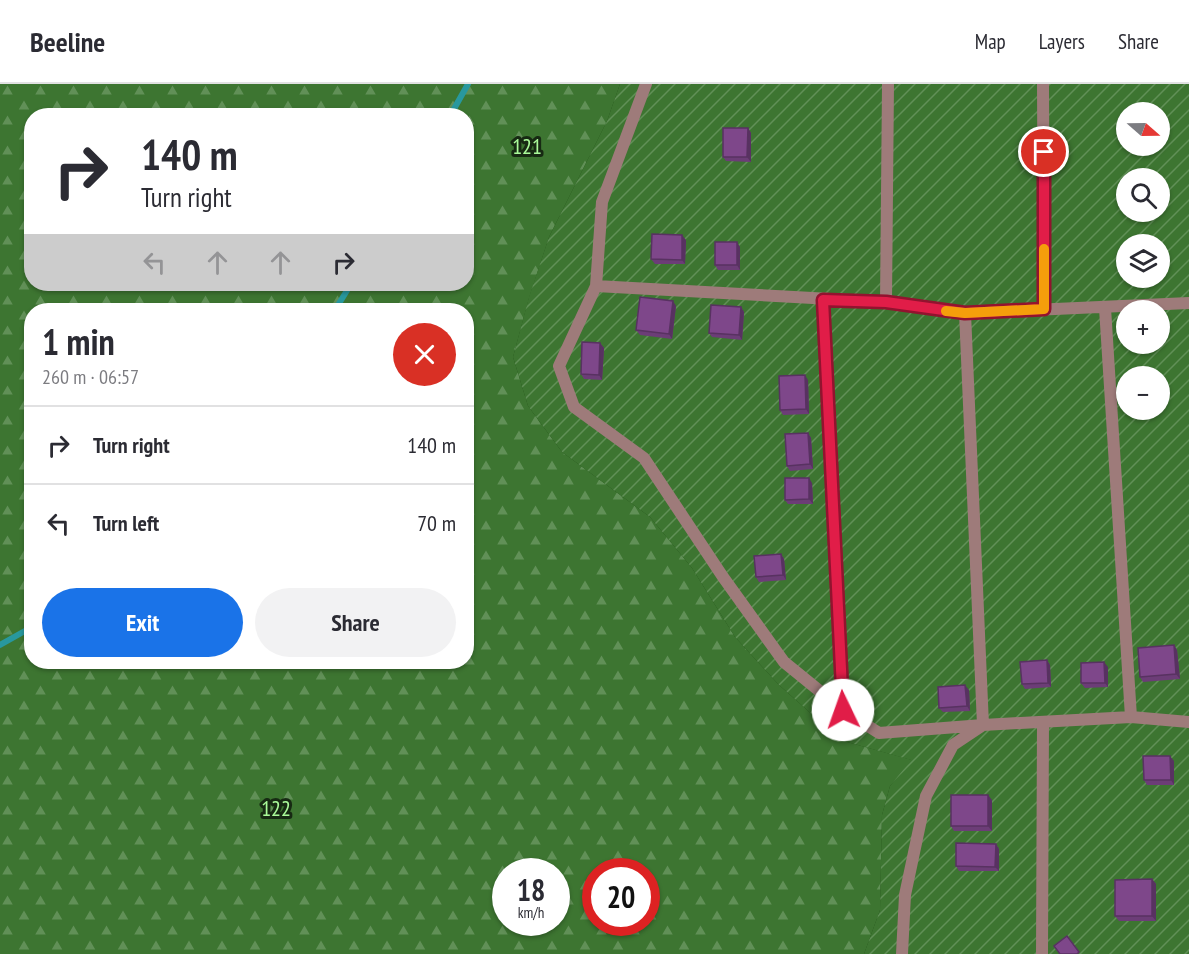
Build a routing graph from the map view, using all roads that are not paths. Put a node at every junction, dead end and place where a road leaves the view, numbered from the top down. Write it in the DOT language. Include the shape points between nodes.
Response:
graph roads {
  1 [pos="646,84"];
  2 [pos="888,84"];
  3 [pos="1043,84"];
  4 [pos="596,286"];
  5 [pos="823,300"];
  6 [pos="886,302"];
  7 [pos="1189,303"];
  8 [pos="1105,308"];
  9 [pos="1044,309"];
  10 [pos="965,313"];
  11 [pos="843,710"];
  12 [pos="1131,717"];
  13 [pos="1043,722"];
  14 [pos="1189,722"];
  15 [pos="983,725"];
  16 [pos="902,954"];
  17 [pos="1042,954"];
  1 -- 4 [label="lane" via="602,202"];
  2 -- 6 [label="lane"];
  3 -- 9 [label="lane"];
  4 -- 5 [label="lane"];
  4 -- 11 [label="lane" via="559,366 574,407 644,459 784,662"];
  5 -- 6 [label="lane"];
  5 -- 11 [label="lane"];
  6 -- 10 [label="lane"];
  7 -- 8 [label="lane"];
  8 -- 9 [label="lane"];
  8 -- 12 [label="lane"];
  9 -- 10 [label="lane"];
  10 -- 15 [label="lane"];
  11 -- 15 [label="lane" via="879,734"];
  12 -- 13 [label="lane"];
  12 -- 14 [label="lane"];
  13 -- 15 [label="lane"];
  13 -- 17 [label="lane"];
  15 -- 16 [label="lane" via="952,745 926,796 905,895"];
}
